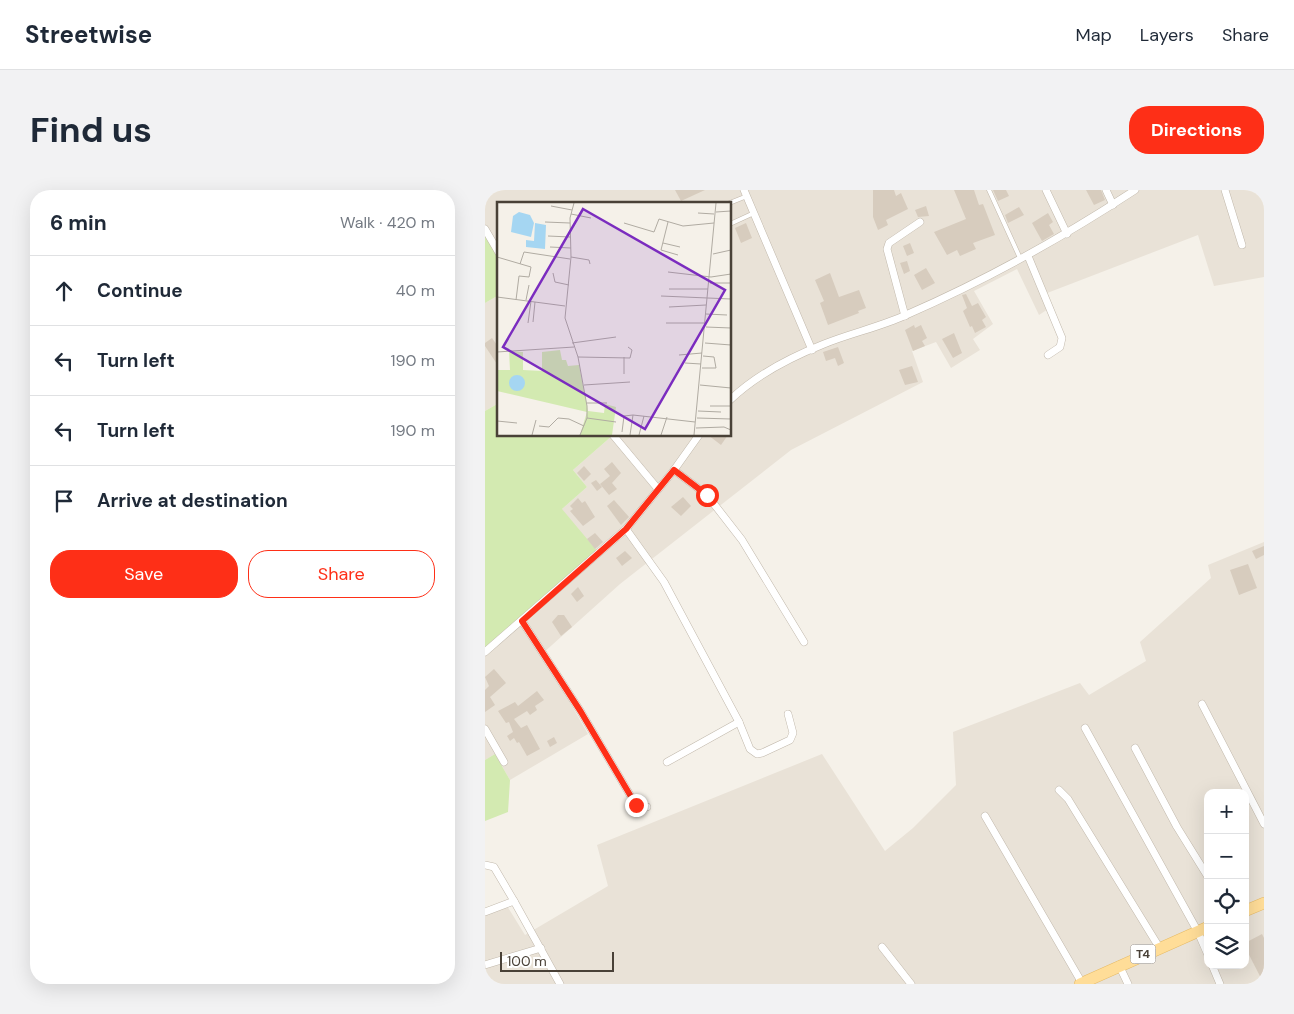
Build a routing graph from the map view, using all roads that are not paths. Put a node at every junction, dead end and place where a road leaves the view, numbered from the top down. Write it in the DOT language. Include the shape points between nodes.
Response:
graph roads {
  1 [pos="989,190"];
  2 [pos="1046,190"];
  3 [pos="1106,190"];
  4 [pos="1135,190"];
  5 [pos="1225,190"];
  6 [pos="745,193"];
  7 [pos="730,202"];
  8 [pos="1113,205"];
  9 [pos="754,214"];
  10 [pos="920,222"];
  11 [pos="731,224"];
  12 [pos="485,229"];
  13 [pos="1067,234"];
  14 [pos="1242,245"];
  15 [pos="497,250"];
  16 [pos="1028,256"];
  17 [pos="1020,258"];
  18 [pos="905,316"];
  19 [pos="812,350"];
  20 [pos="1048,355"];
  21 [pos="731,399"];
  22 [pos="614,436"];
  23 [pos="698,436"];
  24 [pos="674,470"];
  25 [pos="658,489"];
  26 [pos="626,529"];
  27 [pos="522,621"];
  28 [pos="805,642"];
  29 [pos="485,652"];
  30 [pos="1202,704"];
  31 [pos="788,714"];
  32 [pos="739,722"];
  33 [pos="485,728"];
  34 [pos="1085,728"];
  35 [pos="1135,748"];
  36 [pos="504,762"];
  37 [pos="667,762"];
  38 [pos="1059,790"];
  39 [pos="647,807"];
  40 [pos="985,816"];
  41 [pos="1264,824"];
  42 [pos="485,865"];
  43 [pos="1204,871"];
  44 [pos="514,901"];
  45 [pos="1263,906"];
  46 [pos="1249,910"];
  47 [pos="485,912"];
  48 [pos="1203,929"];
  49 [pos="882,947"];
  50 [pos="1159,947"];
  51 [pos="541,948"];
  52 [pos="485,965"];
  53 [pos="1119,965"];
  54 [pos="1214,969"];
  55 [pos="1081,983"];
  56 [pos="560,984"];
  57 [pos="911,984"];
  58 [pos="1128,984"];
  59 [pos="1220,984"];
  1 -- 17 [label="lane"];
  2 -- 13 [label="street"];
  3 -- 8 [label="street"];
  4 -- 8 [label="street"];
  5 -- 14 [label="street"];
  6 -- 7 [label="lane"];
  6 -- 9 [label="street"];
  8 -- 13 [label="street"];
  9 -- 11 [label="lane"];
  9 -- 19 [label="street"];
  10 -- 18 [label="street" via="889,243 887,249"];
  12 -- 15 [label="street"];
  13 -- 16 [label="street"];
  16 -- 17 [label="street"];
  16 -- 20 [label="street" via="1062,338 1060,348"];
  17 -- 18 [label="street"];
  18 -- 19 [label="street"];
  19 -- 21 [label="street" via="758,378"];
  22 -- 25 [label="street"];
  23 -- 24 [label="street"];
  24 -- 25 [label="street"];
  24 -- 28 [label="street" via="707,495 742,540"];
  25 -- 26 [label="street"];
  26 -- 27 [label="street"];
  26 -- 32 [label="street" via="664,582"];
  27 -- 29 [label="street"];
  27 -- 39 [label="street" via="636,805"];
  30 -- 41 [label="street"];
  31 -- 32 [label="street" via="793,733 790,740 757,754 750,749"];
  32 -- 37 [label="street"];
  33 -- 36 [label="street"];
  34 -- 48 [label="street"];
  35 -- 43 [label="street"];
  38 -- 50 [label="street" via="1073,807"];
  40 -- 55 [label="street"];
  42 -- 44 [label="street" via="494,866"];
  44 -- 47 [label="street"];
  44 -- 51 [label="street"];
  45 -- 46 [label="main road"];
  48 -- 50 [label="main road, T4"];
  49 -- 57 [label="street"];
  50 -- 53 [label="main road, T4"];
  51 -- 52 [label="street"];
  51 -- 56 [label="street"];
  53 -- 55 [label="main road, T4"];
  53 -- 58 [label="street"];
  54 -- 59 [label="street"];
}
